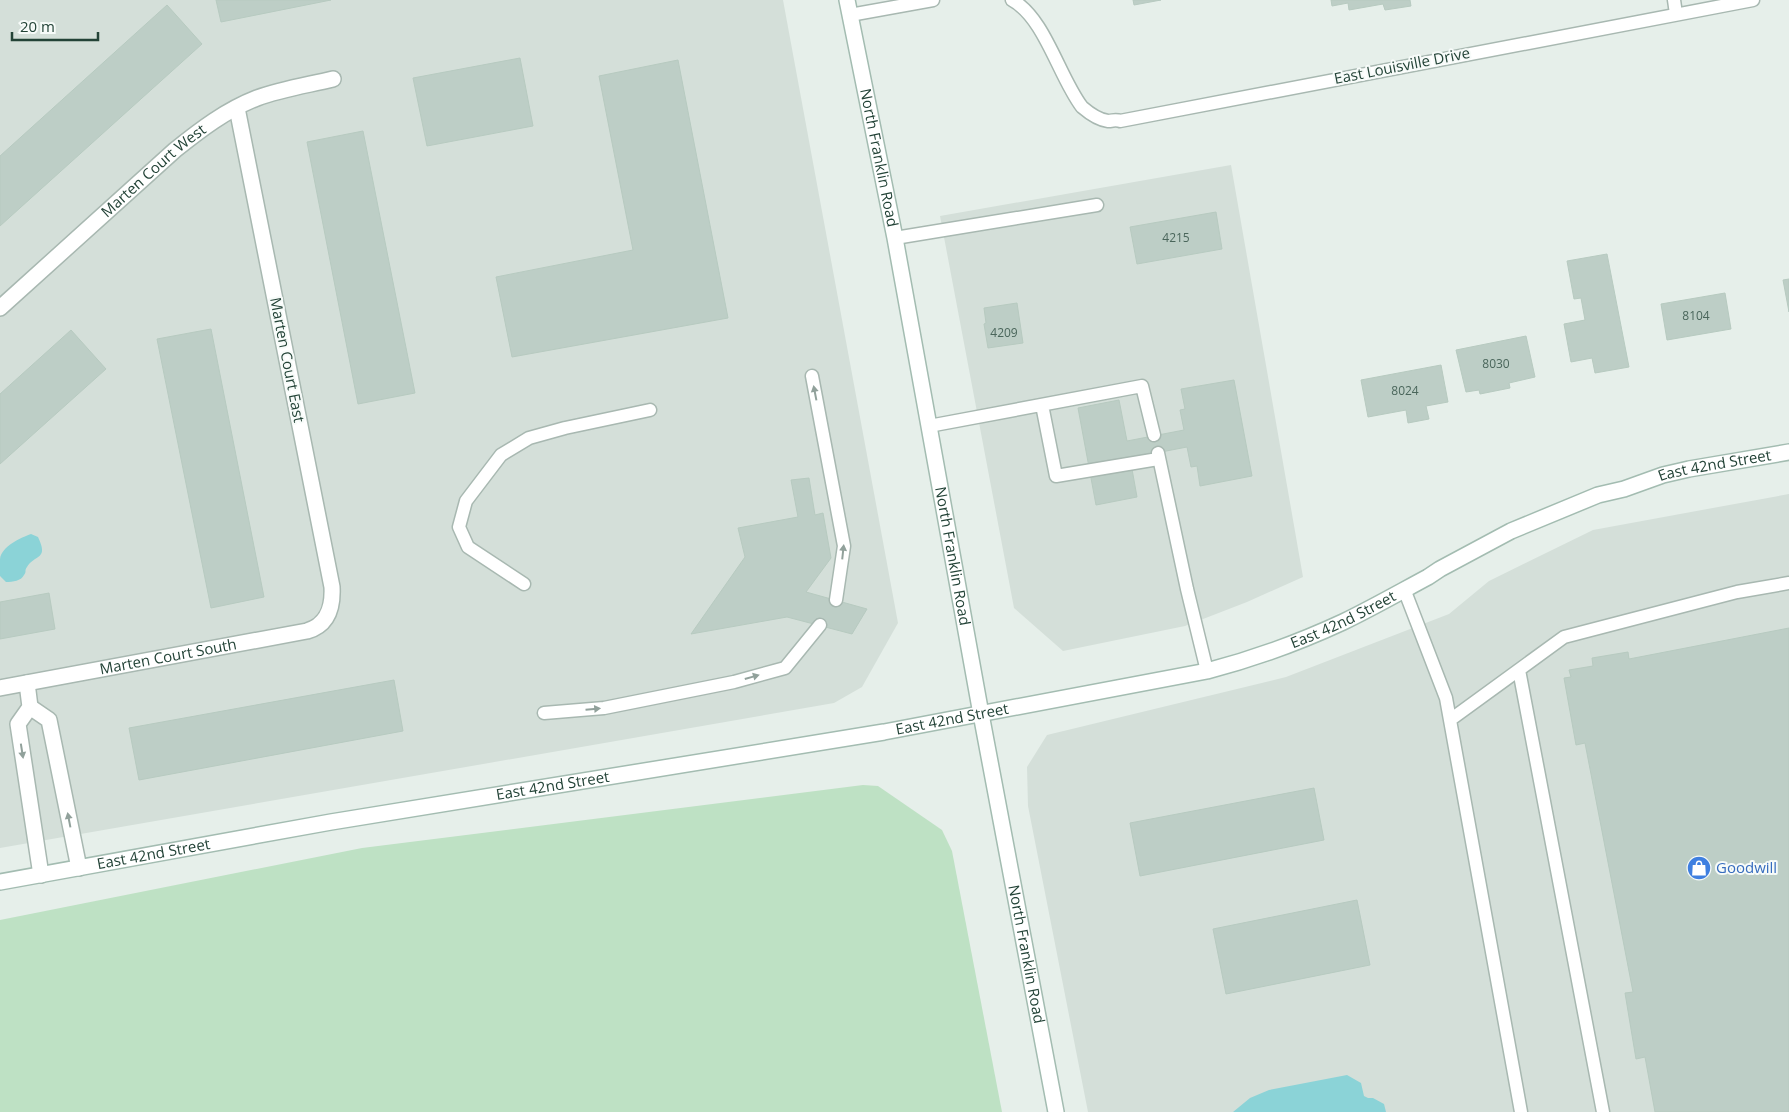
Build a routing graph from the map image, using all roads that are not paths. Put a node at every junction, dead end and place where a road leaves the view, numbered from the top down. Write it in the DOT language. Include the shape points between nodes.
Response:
graph roads {
  1 [pos="933,0"];
  2 [pos="1012,0"];
  3 [pos="1674,0"];
  4 [pos="1753,0"];
  5 [pos="848,7"];
  6 [pos="1676,14"];
  7 [pos="333,79"];
  8 [pos="237,108"];
  9 [pos="1097,205"];
  10 [pos="895,238"];
  11 [pos="0,308"];
  12 [pos="812,376"];
  13 [pos="1042,405"];
  14 [pos="650,410"];
  15 [pos="929,426"];
  16 [pos="1154,435"];
  17 [pos="1789,452"];
  18 [pos="1789,583"];
  19 [pos="524,584"];
  20 [pos="1404,589"];
  21 [pos="836,600"];
  22 [pos="328,612"];
  23 [pos="820,626"];
  24 [pos="1519,670"];
  25 [pos="1206,671"];
  26 [pos="27,683"];
  27 [pos="0,688"];
  28 [pos="30,707"];
  29 [pos="544,713"];
  30 [pos="981,714"];
  31 [pos="1450,720"];
  32 [pos="79,868"];
  33 [pos="41,875"];
  34 [pos="0,882"];
  35 [pos="1056,1112"];
  36 [pos="1521,1112"];
  37 [pos="1603,1112"];
  1 -- 5 [label="lane"];
  2 -- 6 [label="lane, East Louisville Drive" via="1031,15 1079,103 1089,113 1107,121"];
  3 -- 6 [label="lane"];
  4 -- 6 [label="lane, East Louisville Drive"];
  5 -- 10 [label="street, North Franklin Road"];
  7 -- 8 [label="street, Marten Court West" via="257,98"];
  8 -- 11 [label="street, Marten Court West" via="175,150"];
  8 -- 22 [label="street, Marten Court East" via="332,587"];
  9 -- 10 [label="lane"];
  10 -- 15 [label="street, North Franklin Road"];
  21 -- 12 [label="lane, one-way" via="844,546"];
  13 -- 15 [label="lane"];
  13 -- 16 [label="lane" via="1142,386"];
  13 -- 25 [label="lane" via="1056,476 1158,456"];
  14 -- 19 [label="lane" via="529,438 501,455 466,501 459,527 468,547"];
  15 -- 30 [label="street, North Franklin Road"];
  17 -- 20 [label="street, East 42nd Street" via="1689,469 1598,495 1511,531"];
  18 -- 24 [label="lane" via="1738,592 1564,637"];
  20 -- 25 [label="street, East 42nd Street" via="1294,643"];
  20 -- 31 [label="lane" via="1446,698"];
  22 -- 26 [label="street, Marten Court South" via="318,628 307,631"];
  29 -- 23 [label="lane, one-way" via="604,708 734,682 785,668"];
  24 -- 31 [label="lane"];
  24 -- 37 [label="lane"];
  25 -- 30 [label="street, East 42nd Street"];
  26 -- 27 [label="street, Marten Court South"];
  26 -- 28 [label="street"];
  32 -- 28 [label="street, East 42nd Street, one-way" via="49,720"];
  28 -- 33 [label="street, one-way" via="18,724"];
  30 -- 32 [label="street, East 42nd Street" via="369,815"];
  30 -- 35 [label="street, North Franklin Road"];
  31 -- 36 [label="lane"];
  32 -- 33 [label="street, East 42nd Street"];
  33 -- 34 [label="street, East 42nd Street"];
}
